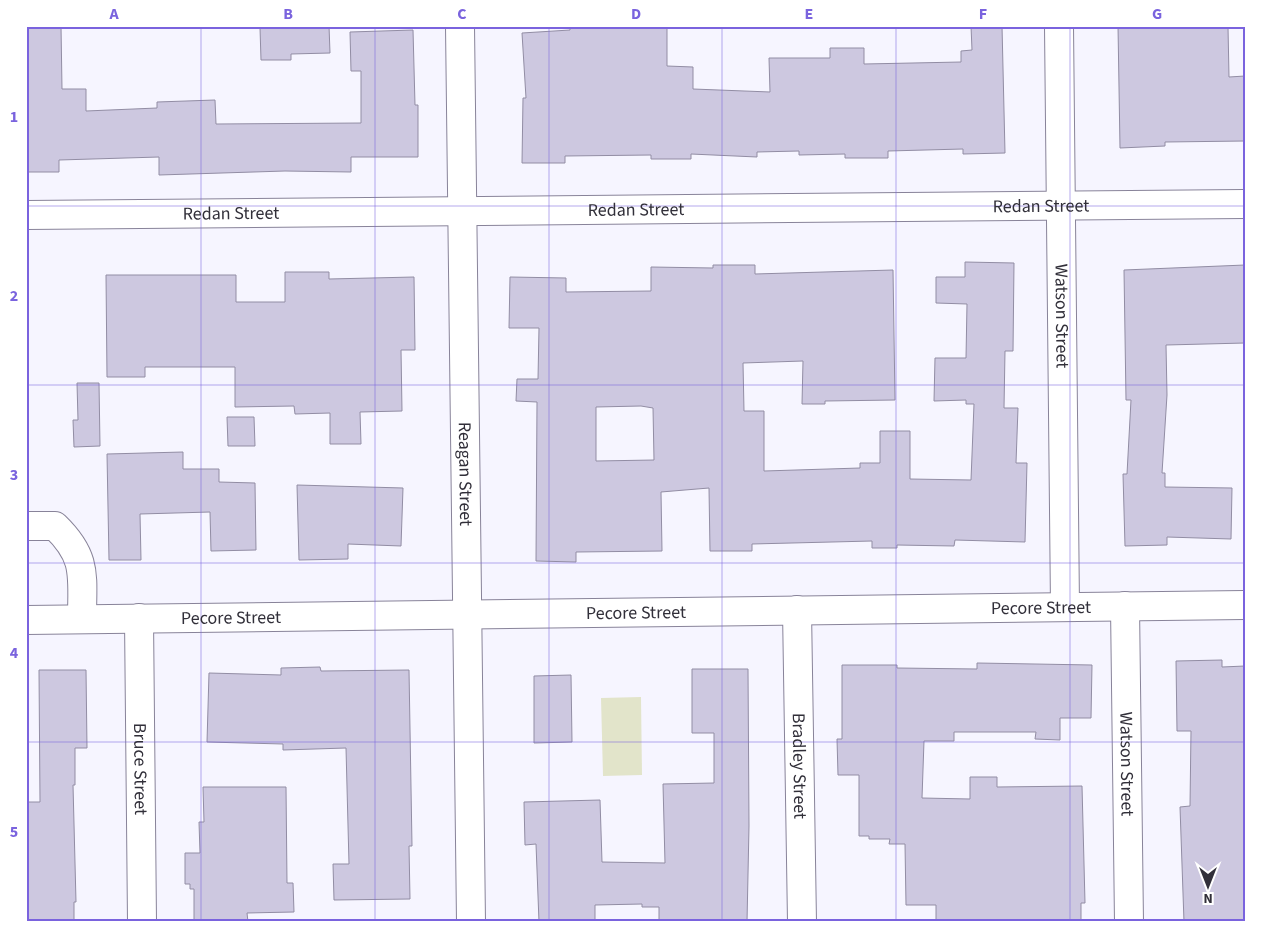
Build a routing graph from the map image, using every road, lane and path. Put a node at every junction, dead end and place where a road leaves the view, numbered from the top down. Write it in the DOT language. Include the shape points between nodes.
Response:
graph roads {
  1 [pos="460,26"];
  2 [pos="1059,26"];
  3 [pos="1245,204"];
  4 [pos="1062,207"];
  5 [pos="462,213"];
  6 [pos="26,215"];
  7 [pos="26,526"];
  8 [pos="1245,605"];
  9 [pos="1125,606"];
  10 [pos="1065,607"];
  11 [pos="798,610"];
  12 [pos="468,613"];
  13 [pos="139,618"];
  14 [pos="82,619"];
  15 [pos="26,620"];
  16 [pos="142,922"];
  17 [pos="471,922"];
  18 [pos="802,922"];
  19 [pos="1129,922"];
  1 -- 5 [label="street, Reagan Street"];
  2 -- 4 [label="street, Watson Street"];
  3 -- 4 [label="street, Redan Street"];
  4 -- 5 [label="street, Redan Street"];
  4 -- 10 [label="street, Watson Street"];
  5 -- 6 [label="street, Redan Street"];
  5 -- 12 [label="street, Reagan Street"];
  7 -- 14 [label="street" via="54,526 72,546 82,566"];
  8 -- 9 [label="street, Pecore Street"];
  9 -- 10 [label="street, Pecore Street"];
  9 -- 19 [label="street, Watson Street"];
  10 -- 11 [label="street, Pecore Street"];
  11 -- 12 [label="street, Pecore Street"];
  11 -- 18 [label="street, Bradley Street"];
  12 -- 13 [label="street, Pecore Street"];
  12 -- 17 [label="street, Reagan Street"];
  13 -- 14 [label="street, Pecore Street"];
  13 -- 16 [label="street, Bruce Street"];
  14 -- 15 [label="street, Pecore Street"];
}
